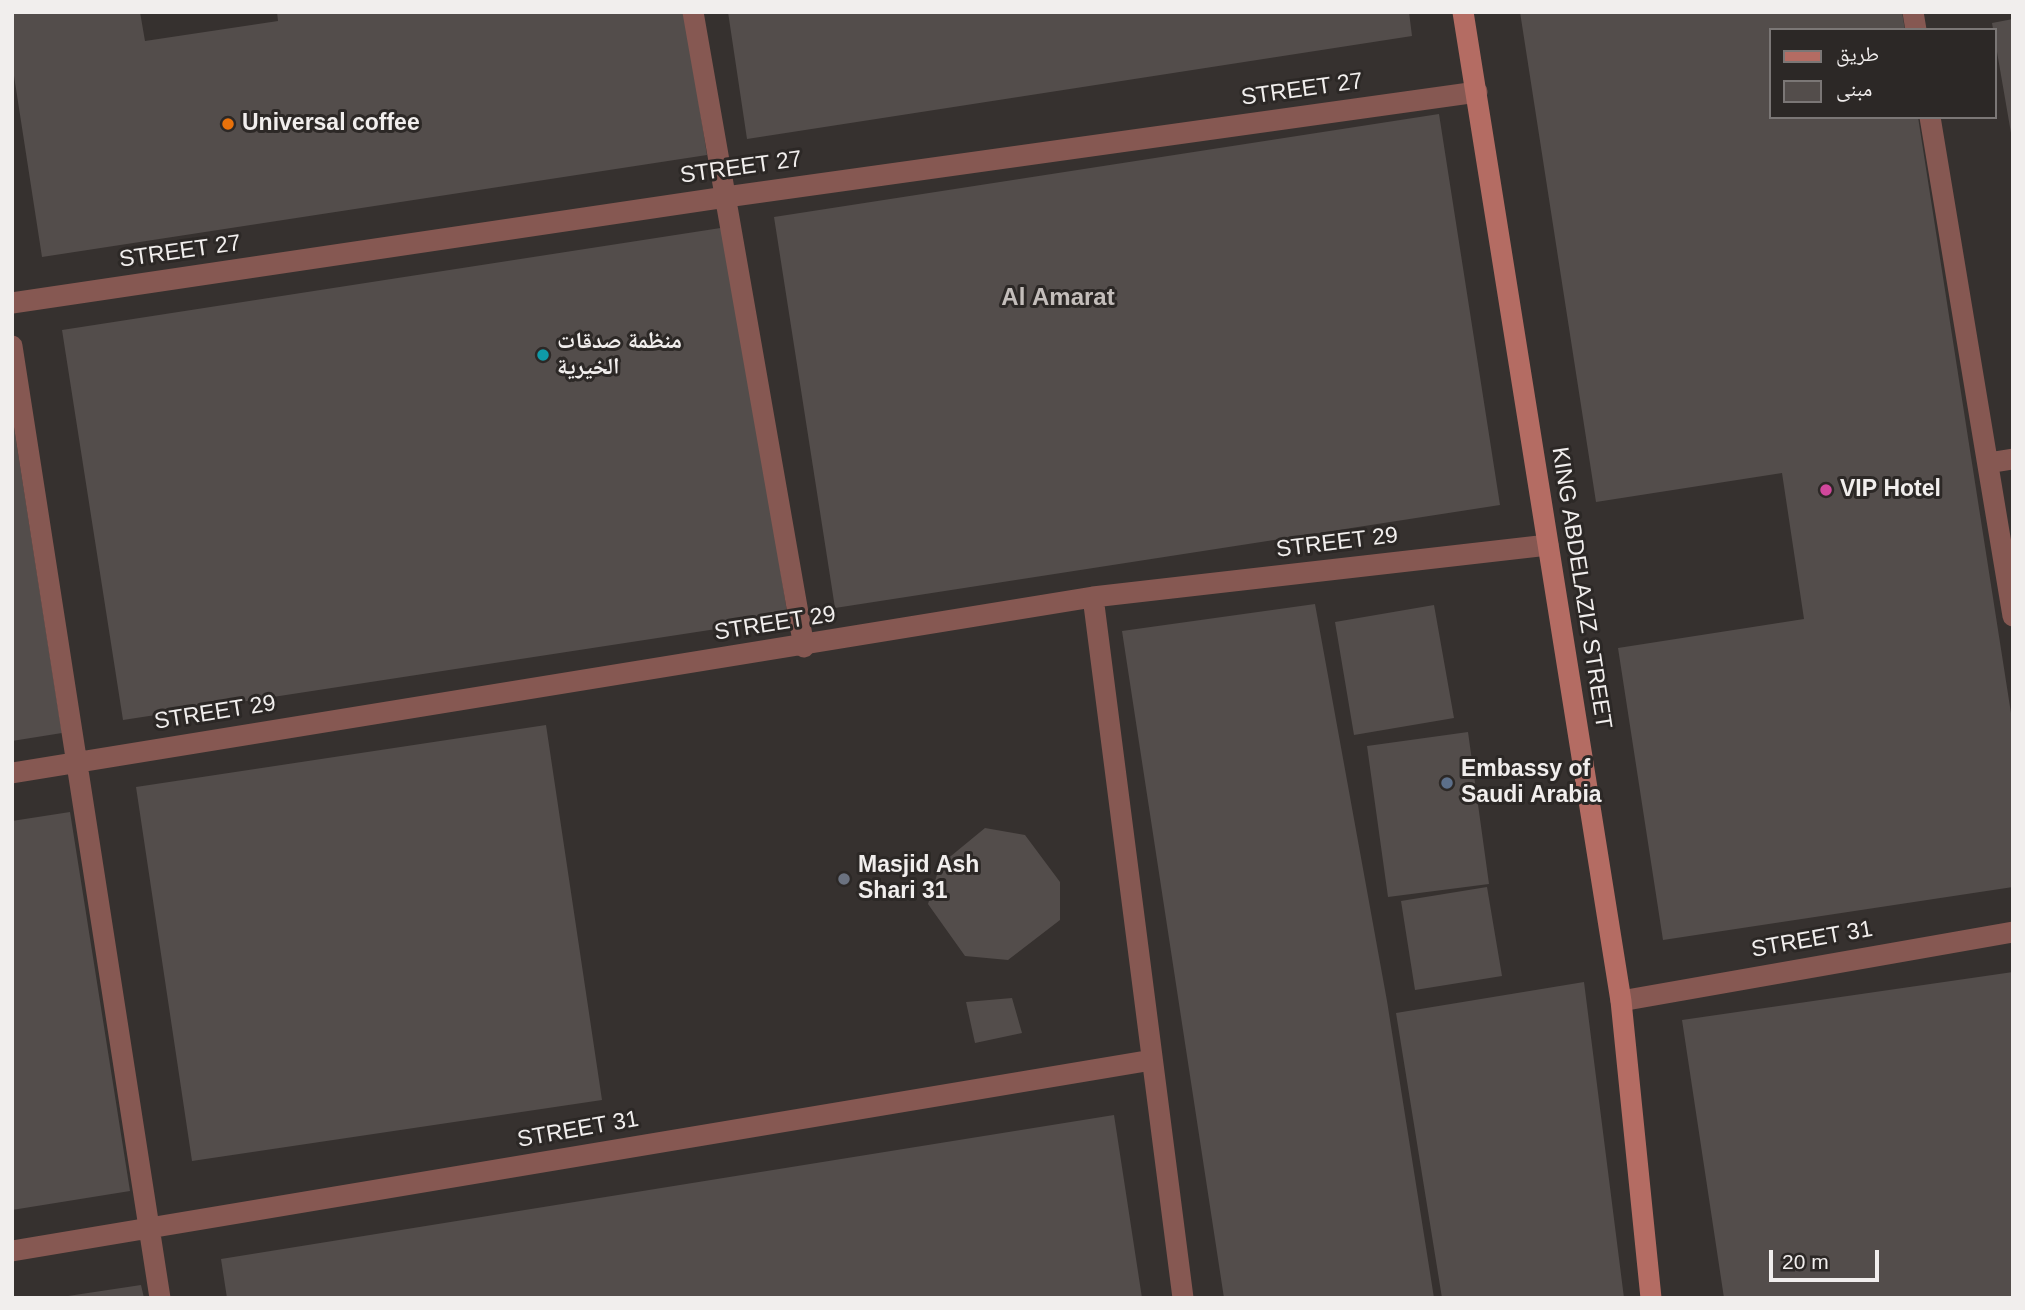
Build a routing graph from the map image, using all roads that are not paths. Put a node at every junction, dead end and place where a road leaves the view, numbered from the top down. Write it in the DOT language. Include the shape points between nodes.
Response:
graph roads {
  1 [pos="694,12"];
  2 [pos="1463,12"];
  3 [pos="1477,92"];
  4 [pos="1930,119"];
  5 [pos="726,197"];
  6 [pos="12,303"];
  7 [pos="12,346"];
  8 [pos="2013,458"];
  9 [pos="1988,463"];
  10 [pos="1548,545"];
  11 [pos="1093,597"];
  12 [pos="2013,616"];
  13 [pos="804,646"];
  14 [pos="78,762"];
  15 [pos="12,774"];
  16 [pos="2013,932"];
  17 [pos="1621,1001"];
  18 [pos="1152,1060"];
  19 [pos="150,1229"];
  20 [pos="12,1251"];
  21 [pos="160,1298"];
  22 [pos="1183,1298"];
  23 [pos="1651,1298"];
  1 -- 5 [label="street"];
  2 -- 3 [label="street, KING ABDELAZIZ STREET"];
  3 -- 5 [label="street, STREET 27"];
  3 -- 10 [label="street, KING ABDELAZIZ STREET"];
  4 -- 9 [label="street"];
  5 -- 6 [label="street, STREET 27"];
  5 -- 13 [label="street"];
  7 -- 14 [label="street"];
  8 -- 9 [label="street"];
  9 -- 12 [label="street"];
  10 -- 11 [label="street, STREET 29"];
  10 -- 17 [label="street, KING ABDELAZIZ STREET"];
  11 -- 13 [label="street, STREET 29"];
  11 -- 18 [label="street"];
  13 -- 14 [label="street, STREET 29"];
  14 -- 15 [label="street, STREET 29"];
  14 -- 19 [label="street"];
  16 -- 17 [label="street, STREET 31"];
  17 -- 23 [label="street, KING ABDELAZIZ STREET"];
  18 -- 19 [label="street, STREET 31"];
  18 -- 22 [label="street"];
  19 -- 20 [label="street, STREET 31"];
  19 -- 21 [label="street"];
}
